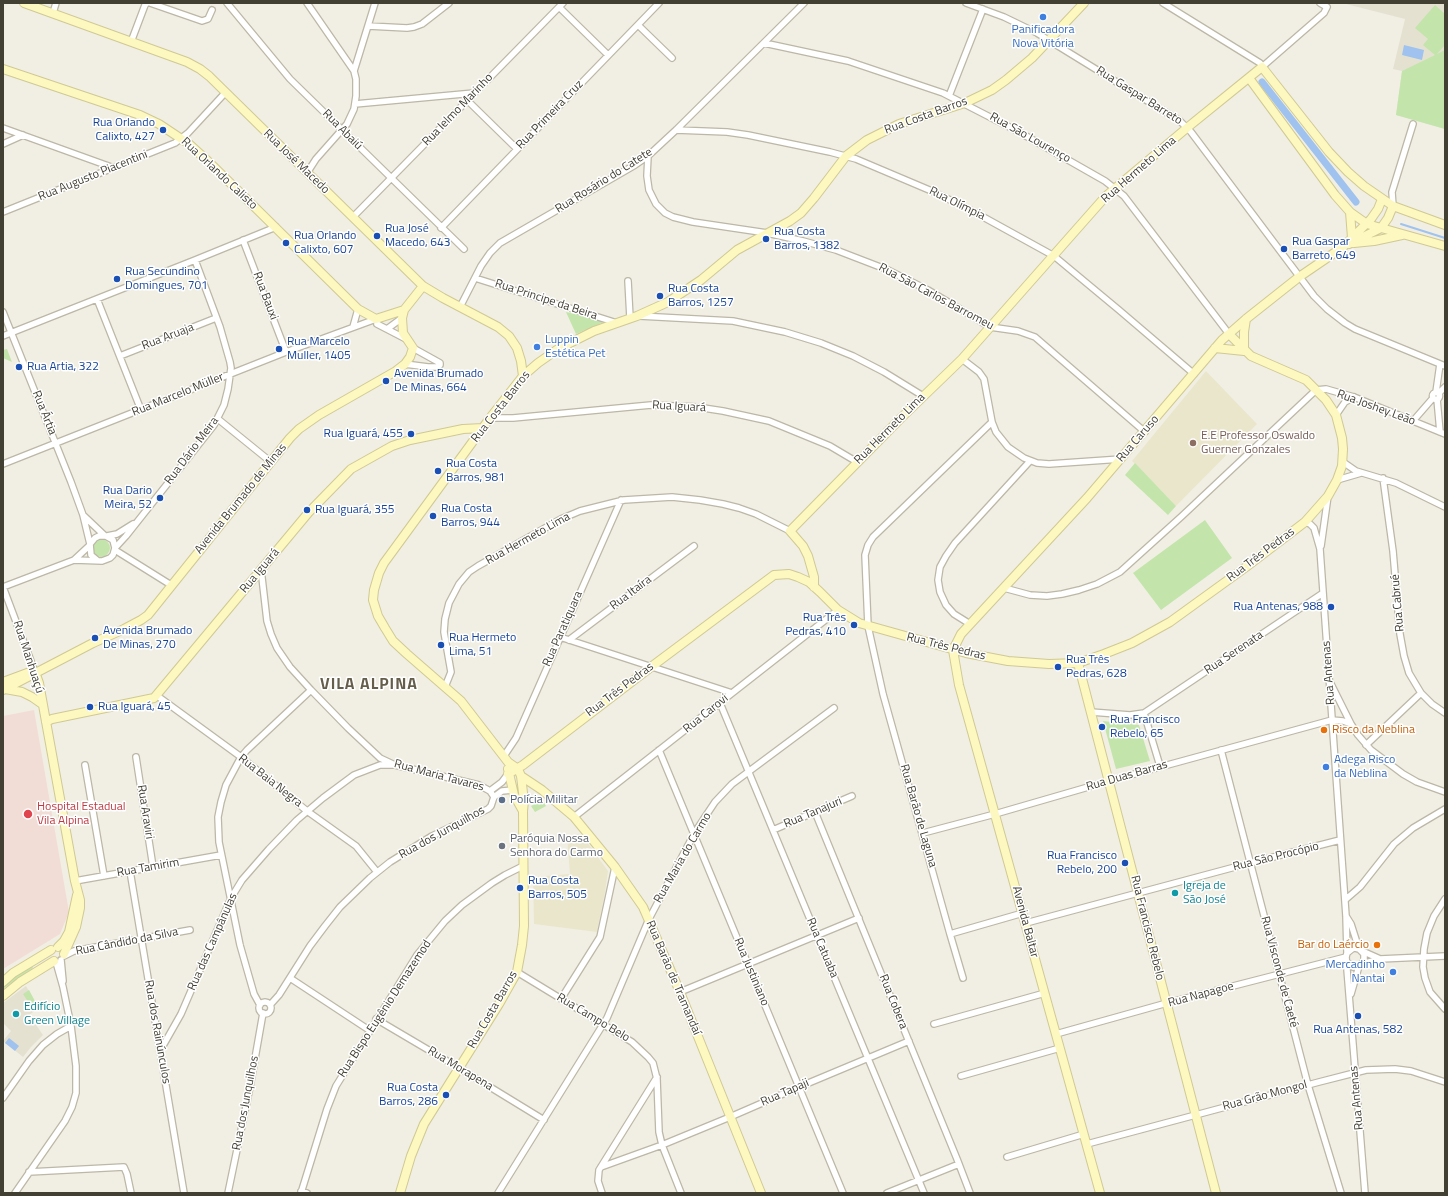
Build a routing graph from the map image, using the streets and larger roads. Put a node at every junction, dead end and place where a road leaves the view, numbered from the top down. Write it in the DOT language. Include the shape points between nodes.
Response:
graph roads {
  1 [pos="24,3"];
  2 [pos="56,3"];
  3 [pos="147,3"];
  4 [pos="150,3"];
  5 [pos="227,3"];
  6 [pos="307,3"];
  7 [pos="375,3"];
  8 [pos="449,3"];
  9 [pos="659,3"];
  10 [pos="804,3"];
  11 [pos="966,3"];
  12 [pos="1084,3"];
  13 [pos="1164,3"];
  14 [pos="1320,3"];
  15 [pos="561,5"];
  16 [pos="983,9"];
  17 [pos="212,10"];
  18 [pos="53,13"];
  19 [pos="368,26"];
  20 [pos="638,26"];
  21 [pos="1048,40"];
  22 [pos="131,42"];
  23 [pos="764,43"];
  24 [pos="608,56"];
  25 [pos="672,58"];
  26 [pos="1262,67"];
  27 [pos="3,69"];
  28 [pos="354,71"];
  29 [pos="1249,78"];
  30 [pos="225,93"];
  31 [pos="474,93"];
  32 [pos="949,96"];
  33 [pos="467,100"];
  34 [pos="965,103"];
  35 [pos="355,104"];
  36 [pos="1413,124"];
  37 [pos="3,128"];
  38 [pos="1188,128"];
  39 [pos="342,130"];
  40 [pos="676,130"];
  41 [pos="23,135"];
  42 [pos="182,138"];
  43 [pos="3,144"];
  44 [pos="517,150"];
  45 [pos="648,156"];
  46 [pos="846,156"];
  47 [pos="114,168"];
  48 [pos="307,173"];
  49 [pos="391,179"];
  50 [pos="1115,188"];
  51 [pos="1392,192"];
  52 [pos="1381,202"];
  53 [pos="1393,208"];
  54 [pos="3,212"];
  55 [pos="1350,212"];
  56 [pos="353,217"];
  57 [pos="1369,221"];
  58 [pos="1445,225"];
  59 [pos="276,226"];
  60 [pos="1382,226"];
  61 [pos="441,228"];
  62 [pos="767,233"];
  63 [pos="1403,234"];
  64 [pos="243,240"];
  65 [pos="1352,241"];
  66 [pos="1445,246"];
  67 [pos="464,249"];
  68 [pos="1054,256"];
  69 [pos="195,260"];
  70 [pos="1299,277"];
  71 [pos="475,278"];
  72 [pos="628,281"];
  73 [pos="423,286"];
  74 [pos="97,299"];
  75 [pos="460,307"];
  76 [pos="358,309"];
  77 [pos="3,312"];
  78 [pos="403,314"];
  79 [pos="633,317"];
  80 [pos="216,318"];
  81 [pos="1246,319"];
  82 [pos="377,321"];
  83 [pos="617,323"];
  84 [pos="353,327"];
  85 [pos="990,328"];
  86 [pos="388,329"];
  87 [pos="12,333"];
  88 [pos="1229,334"];
  89 [pos="3,336"];
  90 [pos="406,339"];
  91 [pos="413,348"];
  92 [pos="1215,348"];
  93 [pos="1244,351"];
  94 [pos="286,352"];
  95 [pos="120,356"];
  96 [pos="962,359"];
  97 [pos="405,364"];
  98 [pos="1442,365"];
  99 [pos="231,374"];
  100 [pos="1194,374"];
  101 [pos="523,376"];
  102 [pos="1445,387"];
  103 [pos="1316,390"];
  104 [pos="923,396"];
  105 [pos="1436,396"];
  106 [pos="1354,397"];
  107 [pos="141,410"];
  108 [pos="1336,415"];
  109 [pos="218,418"];
  110 [pos="490,418"];
  111 [pos="1413,421"];
  112 [pos="992,422"];
  113 [pos="483,428"];
  114 [pos="1145,432"];
  115 [pos="1442,433"];
  116 [pos="56,443"];
  117 [pos="1121,459"];
  118 [pos="1030,461"];
  119 [pos="271,462"];
  120 [pos="857,462"];
  121 [pos="1343,462"];
  122 [pos="3,464"];
  123 [pos="1361,473"];
  124 [pos="1383,478"];
  125 [pos="1337,480"];
  126 [pos="1328,496"];
  127 [pos="621,500"];
  128 [pos="1445,507"];
  129 [pos="83,515"];
  130 [pos="138,520"];
  131 [pos="1305,522"];
  132 [pos="790,531"];
  133 [pos="105,536"];
  134 [pos="89,545"];
  135 [pos="694,546"];
  136 [pos="115,549"];
  137 [pos="1320,549"];
  138 [pos="74,560"];
  139 [pos="97,560"];
  140 [pos="261,569"];
  141 [pos="171,585"];
  142 [pos="3,587"];
  143 [pos="814,587"];
  144 [pos="1004,588"];
  145 [pos="1323,593"];
  146 [pos="838,610"];
  147 [pos="970,624"];
  148 [pos="868,626"];
  149 [pos="560,637"];
  150 [pos="569,640"];
  151 [pos="953,650"];
  152 [pos="1078,662"];
  153 [pos="651,667"];
  154 [pos="35,672"];
  155 [pos="1330,680"];
  156 [pos="3,687"];
  157 [pos="445,687"];
  158 [pos="311,690"];
  159 [pos="732,693"];
  160 [pos="1421,693"];
  161 [pos="156,695"];
  162 [pos="720,703"];
  163 [pos="42,704"];
  164 [pos="834,708"];
  165 [pos="1091,712"];
  166 [pos="1144,713"];
  167 [pos="1445,713"];
  168 [pos="1332,720"];
  169 [pos="46,722"];
  170 [pos="1351,724"];
  171 [pos="1366,745"];
  172 [pos="659,750"];
  173 [pos="1221,750"];
  174 [pos="136,757"];
  175 [pos="241,758"];
  176 [pos="506,759"];
  177 [pos="85,765"];
  178 [pos="395,765"];
  179 [pos="1160,766"];
  180 [pos="749,771"];
  181 [pos="520,772"];
  182 [pos="508,774"];
  183 [pos="1109,781"];
  184 [pos="512,790"];
  185 [pos="524,790"];
  186 [pos="542,790"];
  187 [pos="490,791"];
  188 [pos="1445,792"];
  189 [pos="852,796"];
  190 [pos="494,797"];
  191 [pos="1445,809"];
  192 [pos="307,811"];
  193 [pos="523,811"];
  194 [pos="815,812"];
  195 [pos="995,814"];
  196 [pos="574,817"];
  197 [pos="773,830"];
  198 [pos="923,833"];
  199 [pos="694,834"];
  200 [pos="1340,840"];
  201 [pos="221,855"];
  202 [pos="1250,863"];
  203 [pos="523,866"];
  204 [pos="153,867"];
  205 [pos="615,867"];
  206 [pos="130,871"];
  207 [pos="377,872"];
  208 [pos="104,876"];
  209 [pos="75,881"];
  210 [pos="77,892"];
  211 [pos="1138,892"];
  212 [pos="230,898"];
  213 [pos="1345,900"];
  214 [pos="1445,900"];
  215 [pos="1023,914"];
  216 [pos="1346,916"];
  217 [pos="858,918"];
  218 [pos="648,919"];
  219 [pos="1026,924"];
  220 [pos="190,930"];
  221 [pos="950,934"];
  222 [pos="816,935"];
  223 [pos="141,939"];
  224 [pos="54,948"];
  225 [pos="1361,950"];
  226 [pos="1445,956"];
  227 [pos="1347,958"];
  228 [pos="1423,958"];
  229 [pos="60,959"];
  230 [pos="1380,959"];
  231 [pos="747,964"];
  232 [pos="1361,965"];
  233 [pos="517,972"];
  234 [pos="1279,974"];
  235 [pos="290,978"];
  236 [pos="964,978"];
  237 [pos="3,982"];
  238 [pos="680,992"];
  239 [pos="1045,993"];
  240 [pos="3,996"];
  241 [pos="561,999"];
  242 [pos="1350,1002"];
  243 [pos="1167,1003"];
  244 [pos="260,1005"];
  245 [pos="270,1005"];
  246 [pos="1445,1009"];
  247 [pos="263,1013"];
  248 [pos="376,1019"];
  249 [pos="934,1024"];
  250 [pos="603,1025"];
  251 [pos="71,1026"];
  252 [pos="370,1030"];
  253 [pos="1056,1034"];
  254 [pos="909,1040"];
  255 [pos="1060,1048"];
  256 [pos="160,1051"];
  257 [pos="868,1058"];
  258 [pos="459,1068"];
  259 [pos="1355,1072"];
  260 [pos="961,1076"];
  261 [pos="657,1077"];
  262 [pos="1445,1082"];
  263 [pos="1308,1085"];
  264 [pos="799,1086"];
  265 [pos="3,1098"];
  266 [pos="1195,1114"];
  267 [pos="730,1117"];
  268 [pos="544,1120"];
  269 [pos="1084,1134"];
  270 [pos="1087,1144"];
  271 [pos="662,1145"];
  272 [pos="1007,1157"];
  273 [pos="959,1164"];
  274 [pos="600,1167"];
  275 [pos="30,1172"];
  276 [pos="918,1180"];
  277 [pos="301,1192"];
  278 [pos="14,1193"];
  279 [pos="130,1193"];
  280 [pos="184,1193"];
  281 [pos="228,1193"];
  282 [pos="307,1193"];
  283 [pos="400,1193"];
  284 [pos="498,1193"];
  285 [pos="602,1193"];
  286 [pos="681,1193"];
  287 [pos="761,1193"];
  288 [pos="843,1193"];
  289 [pos="887,1193"];
  290 [pos="924,1193"];
  291 [pos="970,1193"];
  292 [pos="1100,1193"];
  293 [pos="1216,1193"];
  294 [pos="1341,1193"];
  295 [pos="1365,1193"];
  1 -- 18 [label="street, Rua José Macedo"];
  2 -- 18 [label="street"];
  3 -- 22 [label="street"];
  4 -- 17 [label="street" via="202,21 208,19"];
  5 -- 39 [label="street, Rua Abaiú" via="290,78"];
  6 -- 28 [label="street"];
  7 -- 19 [label="street"];
  8 -- 19 [label="street" via="422,24 414,27"];
  9 -- 20 [label="street, Rua Primeira Cruz"];
  10 -- 23 [label="street, Rua Rosário do Catete"];
  11 -- 16 [label="street, Rua Gaspar Barreto"];
  12 -- 21 [label="street, Rua Costa Barros"];
  13 -- 26 [label="street" via="1260,63"];
  14 -- 26 [label="street, Rua Hermeto Lima" via="1327,6 1324,13"];
  15 -- 24 [label="street"];
  15 -- 31 [label="street, Rua Ielmo Marinho"];
  16 -- 21 [label="street, Rua Gaspar Barreto"];
  16 -- 32 [label="street"];
  18 -- 22 [label="street, Rua José Macedo"];
  19 -- 28 [label="street"];
  20 -- 24 [label="street, Rua Primeira Cruz"];
  20 -- 25 [label="street"];
  21 -- 34 [label="street, Rua Costa Barros" via="1006,80"];
  21 -- 38 [label="street, Rua Gaspar Barreto"];
  22 -- 30 [label="street, Rua José Macedo" via="194,65"];
  23 -- 32 [label="street, Rua São Lourenço" via="848,61"];
  23 -- 40 [label="street, Rua Rosário do Catete"];
  24 -- 44 [label="street, Rua Primeira Cruz"];
  26 -- 29 [label="street, Rua Hermeto Lima"];
  26 -- 52 [label="street" via="1328,152"];
  27 -- 42 [label="street, Rua Orlando Calisto" via="140,115"];
  28 -- 35 [label="street"];
  29 -- 38 [label="street, Rua Hermeto Lima"];
  29 -- 55 [label="street"];
  30 -- 42 [label="street, Rua Augusto Piacentini"];
  30 -- 48 [label="street, Rua José Macedo"];
  31 -- 33 [label="street, Rua Ielmo Marinho"];
  31 -- 35 [label="street"];
  32 -- 34 [label="street, Rua São Lourenço"];
  33 -- 44 [label="street"];
  33 -- 49 [label="street, Rua Ielmo Marinho"];
  34 -- 46 [label="street, Rua Costa Barros" via="881,132"];
  34 -- 50 [label="street, Rua São Lourenço" via="1057,152"];
  35 -- 39 [label="street" via="352,116"];
  36 -- 51 [label="street"];
  37 -- 41 [label="street"];
  38 -- 50 [label="street, Rua Hermeto Lima"];
  38 -- 70 [label="street, Rua Gaspar Barreto"];
  39 -- 48 [label="street"];
  39 -- 49 [label="street, Rua Abaiú"];
  40 -- 45 [label="street, Rua Rosário do Catete"];
  40 -- 46 [label="street, Rua Olímpia" via="748,135"];
  41 -- 43 [label="street"];
  41 -- 47 [label="street"];
  42 -- 47 [label="street, Rua Augusto Piacentini"];
  42 -- 59 [label="street, Rua Orlando Calisto"];
  44 -- 61 [label="street, Rua Primeira Cruz"];
  45 -- 62 [label="street, Rua São Carlos Barromeu" via="646,176 649,190 656,204 665,213 693,222"];
  45 -- 71 [label="street, Rua Rosário do Catete" via="500,243 490,253"];
  46 -- 62 [label="street, Rua Costa Barros" via="801,213 780,228"];
  46 -- 68 [label="street, Rua Olímpia" via="947,198"];
  47 -- 54 [label="street, Rua Augusto Piacentini"];
  48 -- 56 [label="street, Rua José Macedo"];
  49 -- 56 [label="street, Rua Ielmo Marinho"];
  49 -- 61 [label="street, Rua Abaiú"];
  50 -- 68 [label="street, Rua Hermeto Lima"];
  50 -- 88 [label="street, Rua São Lourenço" via="1124,196"];
  51 -- 52 [label="street"];
  51 -- 53 [label="street"];
  52 -- 53 [label="street"];
  52 -- 57 [label="street, Rua Caruso"];
  53 -- 58 [label="street"];
  53 -- 60 [label="street"];
  55 -- 57 [label="street"];
  55 -- 65 [label="street"];
  56 -- 73 [label="street, Rua José Macedo"];
  57 -- 60 [label="street"];
  57 -- 65 [label="street, Rua Caruso"];
  59 -- 64 [label="street"];
  59 -- 76 [label="street, Rua Orlando Calisto"];
  60 -- 63 [label="street"];
  60 -- 65 [label="street, Rua Caruso"];
  61 -- 67 [label="street, Rua Abaiú"];
  62 -- 79 [label="street, Rua Costa Barros" via="737,250 686,291"];
  62 -- 85 [label="street, Rua São Carlos Barromeu" via="831,249 888,270 928,290"];
  63 -- 65 [label="street" via="1374,241"];
  63 -- 66 [label="street"];
  64 -- 69 [label="street"];
  64 -- 94 [label="street, Rua Bauxi"];
  65 -- 70 [label="street, Rua Caruso"];
  68 -- 85 [label="street, Rua Hermeto Lima"];
  68 -- 100 [label="street, Rua Olímpia"];
  69 -- 74 [label="street"];
  69 -- 80 [label="street, Rua Dário Meira"];
  70 -- 81 [label="street, Rua Caruso"];
  70 -- 98 [label="street, Rua Gaspar Barreto" via="1314,296 1345,323 1371,337"];
  71 -- 75 [label="street, Rua Rosário do Catete"];
  71 -- 83 [label="street, Rua Principe da Beira"];
  72 -- 79 [label="street"];
  73 -- 75 [label="street, Rua José Macedo"];
  73 -- 78 [label="street"];
  74 -- 87 [label="street"];
  74 -- 95 [label="street"];
  75 -- 101 [label="street, Rua José Macedo" via="510,336 517,348"];
  76 -- 82 [label="street, Rua Orlando Calisto"];
  76 -- 84 [label="street"];
  77 -- 87 [label="street, Rua Ártia"];
  78 -- 82 [label="street"];
  78 -- 86 [label="street"];
  78 -- 90 [label="street" via="403,333"];
  79 -- 83 [label="street, Rua Costa Barros"];
  79 -- 104 [label="street" via="733,320 785,332 853,356"];
  80 -- 95 [label="street, Rua Aruaja"];
  80 -- 99 [label="street, Rua Dário Meira" via="230,362"];
  81 -- 88 [label="street, Rua Caruso"];
  81 -- 93 [label="street"];
  82 -- 84 [label="street, Rua Marcelo Müller"];
  82 -- 86 [label="street"];
  83 -- 101 [label="street, Rua Costa Barros" via="558,349"];
  84 -- 94 [label="street, Rua Marcelo Müller"];
  85 -- 96 [label="street, Rua Hermeto Lima"];
  85 -- 114 [label="street, Rua São Carlos Barromeu" via="1027,333 1035,337"];
  86 -- 90 [label="street"];
  87 -- 89 [label="street"];
  87 -- 116 [label="street, Rua Ártia"];
  88 -- 92 [label="street, Rua Caruso"];
  88 -- 93 [label="street"];
  90 -- 91 [label="street"];
  91 -- 97 [label="street"];
  91 -- 97 [label="street" via="440,365 428,367"];
  92 -- 93 [label="street"];
  92 -- 100 [label="street, Rua Caruso"];
  93 -- 103 [label="street" via="1306,380"];
  94 -- 99 [label="street, Rua Marcelo Müller"];
  95 -- 107 [label="street"];
  96 -- 104 [label="street, Rua Hermeto Lima"];
  96 -- 112 [label="street" via="984,378"];
  97 -- 119 [label="street, Avenida Brumado de Minas" via="308,422 290,438"];
  98 -- 105 [label="street"];
  99 -- 107 [label="street, Rua Marcelo Müller"];
  99 -- 109 [label="street, Rua Dário Meira"];
  100 -- 114 [label="street, Rua Caruso"];
  101 -- 110 [label="street, Rua Costa Barros"];
  102 -- 105 [label="street"];
  103 -- 106 [label="street, Rua Joshey Leão" via="1326,389"];
  103 -- 108 [label="street, Rua Três Pedras"];
  103 -- 144 [label="street" via="1120,572 1097,584 1062,594 1030,595"];
  104 -- 120 [label="street, Rua Hermeto Lima"];
  105 -- 111 [label="street"];
  105 -- 115 [label="street"];
  106 -- 108 [label="street" via="1345,402"];
  106 -- 111 [label="street, Rua Joshey Leão"];
  107 -- 116 [label="street, Rua Marcelo Müller"];
  108 -- 121 [label="street, Rua Três Pedras" via="1342,438"];
  109 -- 119 [label="street"];
  109 -- 130 [label="street, Rua Dário Meira"];
  110 -- 113 [label="street, Rua Costa Barros"];
  110 -- 120 [label="street, Rua Iguará" via="651,405 723,410 769,421 830,446"];
  111 -- 115 [label="street, Rua Joshey Leão"];
  112 -- 118 [label="street" via="996,432 1008,447"];
  112 -- 148 [label="street, Rua Barão de Laguna" via="873,537 868,545 865,555"];
  113 -- 140 [label="street, Rua Iguará" via="463,429 410,440 392,446 351,470 310,512"];
  113 -- 157 [label="street, Rua Costa Barros" via="384,563 374,590 373,600 384,628 394,641"];
  114 -- 117 [label="street, Rua Caruso"];
  116 -- 122 [label="street, Rua Marcelo Müller"];
  116 -- 129 [label="street, Rua Ártia"];
  117 -- 118 [label="street" via="1049,464"];
  117 -- 144 [label="street, Rua Caruso"];
  118 -- 147 [label="street" via="955,543 940,567 938,580 946,605 954,614"];
  119 -- 141 [label="street, Avenida Brumado de Minas"];
  120 -- 132 [label="street, Rua Hermeto Lima"];
  121 -- 123 [label="street"];
  121 -- 125 [label="street, Rua Três Pedras"];
  123 -- 124 [label="street"];
  123 -- 125 [label="street"];
  124 -- 128 [label="street"];
  124 -- 160 [label="street, Rua Cabrué" via="1400,634 1409,673"];
  125 -- 126 [label="street, Rua Três Pedras"];
  126 -- 131 [label="street, Rua Três Pedras"];
  126 -- 137 [label="street, Rua Antenas"];
  127 -- 132 [label="street, Rua Hermeto Lima" via="672,497 723,504 756,514"];
  127 -- 149 [label="street, Rua Paratiquara"];
  127 -- 157 [label="street, Rua Hermeto Lima" via="561,518 469,572 454,593 445,619 444,632 451,672"];
  129 -- 133 [label="street, Rua Ártia"];
  129 -- 134 [label="street, Rua Ártia"];
  130 -- 133 [label="street, Rua Dário Meira" via="117,534"];
  130 -- 136 [label="street, Rua Dário Meira"];
  131 -- 137 [label="street, Rua Antenas" via="1314,528"];
  131 -- 152 [label="street, Rua Três Pedras" via="1170,622 1132,643"];
  132 -- 143 [label="street" via="808,556"];
  133 -- 134 [label="street" via="95,538"];
  133 -- 136 [label="street" via="112,540"];
  134 -- 138 [label="street"];
  134 -- 139 [label="street" via="91,555"];
  135 -- 150 [label="street, Rua Itaíra"];
  136 -- 139 [label="street" via="110,558"];
  136 -- 141 [label="street"];
  137 -- 145 [label="street, Rua Antenas"];
  138 -- 139 [label="street"];
  138 -- 142 [label="street"];
  140 -- 158 [label="street, Rua Maria Tavares" via="271,634 290,667"];
  140 -- 161 [label="street, Rua Iguará"];
  141 -- 154 [label="street, Avenida Brumado de Minas" via="148,614 140,620"];
  142 -- 154 [label="street, Rua Manhuaçú"];
  143 -- 146 [label="street, Rua Três Pedras"];
  143 -- 153 [label="street, Rua Três Pedras" via="798,577 774,575"];
  144 -- 147 [label="street, Rua Caruso"];
  145 -- 155 [label="street, Rua Antenas"];
  145 -- 166 [label="street, Rua Serenata"];
  146 -- 148 [label="street, Rua Três Pedras" via="854,621"];
  146 -- 159 [label="street, Rua Carovi"];
  147 -- 151 [label="street, Rua Caruso" via="961,634"];
  148 -- 151 [label="street, Rua Três Pedras"];
  148 -- 198 [label="street, Rua Barão de Laguna" via="883,694"];
  149 -- 150 [label="street"];
  149 -- 176 [label="street, Rua Paratiquara"];
  150 -- 153 [label="street"];
  151 -- 152 [label="street, Rua Três Pedras" via="1008,661 1049,664"];
  151 -- 195 [label="street, Avenida Baltar"];
  152 -- 165 [label="street, Rua Francisco Rebelo"];
  153 -- 159 [label="street"];
  153 -- 181 [label="street, Rua Três Pedras"];
  154 -- 156 [label="street, Avenida Brumado de Minas" via="27,672"];
  154 -- 163 [label="street, Rua Manhuaçú"];
  155 -- 168 [label="street, Rua Antenas"];
  155 -- 170 [label="street"];
  156 -- 163 [label="street" via="22,692"];
  157 -- 176 [label="street, Rua Costa Barros" via="461,700"];
  158 -- 175 [label="street" via="246,750"];
  158 -- 178 [label="street, Rua Maria Tavares" via="380,758"];
  159 -- 162 [label="street, Rua Carovi"];
  160 -- 167 [label="street, Rua Cabrué"];
  160 -- 171 [label="street"];
  161 -- 169 [label="street" via="146,700"];
  161 -- 175 [label="street, Rua Baia Negra"];
  162 -- 172 [label="street, Rua Carovi"];
  162 -- 180 [label="street, Rua Catuaba"];
  163 -- 169 [label="street, Rua Manhuaçú"];
  164 -- 180 [label="street, Rua Maria do Carmo"];
  165 -- 166 [label="street" via="1130,715"];
  165 -- 183 [label="street, Rua Francisco Rebelo"];
  166 -- 179 [label="street"];
  168 -- 170 [label="street"];
  168 -- 173 [label="street, Rua Duas Barras"];
  168 -- 200 [label="street, Rua Antenas"];
  169 -- 209 [label="street, Rua Manhuaçú"];
  170 -- 171 [label="street"];
  171 -- 188 [label="street" via="1403,774"];
  172 -- 196 [label="street, Rua Carovi"];
  172 -- 199 [label="street, Rua Justiniano"];
  173 -- 179 [label="street, Rua Duas Barras"];
  173 -- 202 [label="street, Rua Visconde de Caeté"];
  174 -- 204 [label="street, Rua Araviri"];
  175 -- 192 [label="street, Rua Baia Negra"];
  175 -- 201 [label="street" via="226,784 218,816"];
  176 -- 181 [label="street, Rua Costa Barros"];
  176 -- 182 [label="street, Rua Costa Barros"];
  177 -- 208 [label="street"];
  178 -- 187 [label="street, Rua Maria Tavares" via="479,785"];
  178 -- 192 [label="street, Rua das Campânulas" via="380,765 354,775"];
  179 -- 183 [label="street, Rua Duas Barras"];
  180 -- 197 [label="street, Rua Catuaba"];
  180 -- 199 [label="street, Rua Maria do Carmo" via="715,802"];
  181 -- 182 [label="street, Rua Três Pedras"];
  181 -- 185 [label="street, Rua Costa Barros"];
  181 -- 186 [label="street, Rua Barão de Tramandaí"];
  182 -- 184 [label="street, Rua Costa Barros"];
  182 -- 185 [label="street" via="517,786"];
  182 -- 187 [label="street"];
  183 -- 195 [label="street, Rua Duas Barras"];
  183 -- 211 [label="street, Rua Francisco Rebelo"];
  184 -- 190 [label="street"];
  184 -- 193 [label="street, Rua Costa Barros"];
  185 -- 186 [label="street"];
  185 -- 193 [label="street, Rua Costa Barros"];
  186 -- 196 [label="street, Rua Barão de Tramandaí"];
  187 -- 190 [label="street"];
  189 -- 194 [label="street, Rua Tanajuri"];
  190 -- 207 [label="street, Rua dos Junquilhos" via="491,806 482,812 432,836"];
  191 -- 213 [label="street" via="1413,828 1394,844 1360,887"];
  192 -- 207 [label="street, Rua Baia Negra" via="356,846"];
  192 -- 212 [label="street, Rua das Campânulas" via="269,849"];
  193 -- 203 [label="street, Rua Costa Barros"];
  194 -- 197 [label="street, Rua Tanajuri"];
  194 -- 217 [label="street, Rua Cobera"];
  195 -- 198 [label="street, Rua Duas Barras"];
  195 -- 215 [label="street, Avenida Baltar"];
  196 -- 205 [label="street, Rua Barão de Tramandaí"];
  197 -- 222 [label="street, Rua Catuaba"];
  198 -- 221 [label="street, Rua Barão de Laguna"];
  199 -- 218 [label="street, Rua Maria do Carmo"];
  199 -- 231 [label="street, Rua Justiniano"];
  200 -- 202 [label="street, Rua São Procópio"];
  200 -- 213 [label="street, Rua Antenas"];
  201 -- 204 [label="street, Rua Tamirim"];
  201 -- 212 [label="street"];
  202 -- 211 [label="street, Rua São Procópio"];
  202 -- 234 [label="street, Rua Visconde de Caeté"];
  203 -- 233 [label="street, Rua Costa Barros" via="524,926"];
  203 -- 248 [label="street, Rua Bispo Eugênio Demazemod" via="492,883 445,921 417,955"];
  204 -- 206 [label="street, Rua Tamirim"];
  205 -- 218 [label="street, Rua Barão de Tramandaí" via="636,896"];
  205 -- 241 [label="street" via="600,937"];
  206 -- 208 [label="street, Rua Tamirim"];
  206 -- 223 [label="street, Rua dos Rainúnculos"];
  207 -- 235 [label="street, Rua dos Junquilhos" via="340,907 310,946"];
  208 -- 209 [label="street, Rua Tamirim"];
  209 -- 210 [label="street, Rua Manhuaçú"];
  210 -- 224 [label="street" via="69,932 64,941"];
  210 -- 229 [label="street, Rua Manhuaçú" via="80,908 76,927"];
  211 -- 219 [label="street, Rua São Procópio"];
  211 -- 243 [label="street, Rua Francisco Rebelo"];
  212 -- 244 [label="street" via="240,945 254,994"];
  212 -- 256 [label="street, Rua das Campânulas" via="181,1014"];
  213 -- 216 [label="street, Rua Antenas"];
  214 -- 228 [label="street" via="1427,933"];
  215 -- 219 [label="street, Avenida Baltar"];
  215 -- 221 [label="street"];
  216 -- 225 [label="street, Rua Antenas"];
  216 -- 227 [label="street, Rua Antenas"];
  217 -- 222 [label="street"];
  217 -- 254 [label="street, Rua Cobera"];
  218 -- 238 [label="street, Rua Barão de Tramandaí"];
  218 -- 250 [label="street, Rua Maria do Carmo"];
  219 -- 239 [label="street, Avenida Baltar"];
  220 -- 223 [label="street, Rua Cândido da Silva"];
  221 -- 236 [label="street, Rua Barão de Laguna"];
  222 -- 231 [label="street"];
  222 -- 257 [label="street, Rua Catuaba"];
  223 -- 229 [label="street, Rua Cândido da Silva" via="74,951"];
  223 -- 256 [label="street, Rua dos Rainúnculos"];
  224 -- 229 [label="street" via="62,949"];
  224 -- 229 [label="street" via="49,956"];
  224 -- 237 [label="street" via="13,972"];
  225 -- 227 [label="street" via="1352,949"];
  225 -- 230 [label="street"];
  225 -- 232 [label="street" via="1365,957"];
  226 -- 228 [label="street"];
  227 -- 232 [label="street" via="1353,967"];
  227 -- 234 [label="street, Rua Napagoe"];
  227 -- 242 [label="street, Rua Antenas"];
  228 -- 230 [label="street"];
  228 -- 246 [label="street" via="1425,978 1430,992"];
  229 -- 240 [label="street" via="20,982"];
  229 -- 251 [label="street"];
  230 -- 232 [label="street"];
  231 -- 238 [label="street"];
  231 -- 264 [label="street, Rua Justiniano"];
  232 -- 242 [label="street, Rua Antenas"];
  233 -- 241 [label="street, Rua Campo Belo"];
  233 -- 258 [label="street, Rua Costa Barros"];
  234 -- 243 [label="street, Rua Napagoe"];
  234 -- 263 [label="street, Rua Visconde de Caeté"];
  235 -- 245 [label="street, Rua dos Junquilhos" via="280,996"];
  235 -- 252 [label="street"];
  238 -- 267 [label="street, Rua Barão de Tramandaí"];
  239 -- 249 [label="street"];
  239 -- 253 [label="street, Avenida Baltar"];
  241 -- 250 [label="street, Rua Campo Belo"];
  242 -- 259 [label="street, Rua Antenas"];
  243 -- 253 [label="street, Rua Napagoe"];
  243 -- 266 [label="street, Rua Francisco Rebelo"];
  244 -- 245 [label="street" via="265,1002"];
  244 -- 247 [label="street"];
  245 -- 247 [label="street" via="269,1011"];
  247 -- 281 [label="street, Rua dos Junquilhos"];
  248 -- 252 [label="street, Rua Bispo Eugênio Demazemod"];
  248 -- 258 [label="street, Rua Morapena"];
  250 -- 261 [label="street, Rua Campo Belo" via="640,1048 653,1063"];
  250 -- 268 [label="street, Rua Maria do Carmo"];
  251 -- 265 [label="street" via="43,1045"];
  251 -- 275 [label="street" via="76,1066 76,1093 65,1121"];
  252 -- 277 [label="street, Rua Bispo Eugênio Demazemod" via="332,1095"];
  253 -- 255 [label="street, Avenida Baltar"];
  254 -- 257 [label="street, Rua Tapaji"];
  254 -- 273 [label="street, Rua Cobera"];
  255 -- 260 [label="street"];
  255 -- 269 [label="street, Avenida Baltar"];
  256 -- 280 [label="street, Rua dos Rainúnculos"];
  257 -- 264 [label="street, Rua Tapaji"];
  257 -- 276 [label="street, Rua Catuaba"];
  258 -- 268 [label="street, Rua Morapena"];
  258 -- 283 [label="street, Rua Costa Barros" via="424,1124"];
  259 -- 262 [label="street, Rua Grão Mongol" via="1395,1069 1411,1071"];
  259 -- 263 [label="street, Rua Grão Mongol"];
  259 -- 295 [label="street, Rua Antenas"];
  261 -- 271 [label="street" via="659,1132"];
  261 -- 274 [label="street"];
  263 -- 266 [label="street, Rua Grão Mongol"];
  263 -- 294 [label="street, Rua Visconde de Caeté"];
  264 -- 267 [label="street, Rua Tapaji"];
  264 -- 288 [label="street, Rua Justiniano"];
  266 -- 270 [label="street, Rua Grão Mongol"];
  266 -- 293 [label="street, Rua Francisco Rebelo"];
  267 -- 271 [label="street, Rua Tapaji"];
  267 -- 287 [label="street, Rua Barão de Tramandaí"];
  268 -- 284 [label="street, Rua Maria do Carmo"];
  269 -- 270 [label="street, Avenida Baltar"];
  269 -- 272 [label="street"];
  270 -- 292 [label="street, Avenida Baltar"];
  271 -- 274 [label="street, Rua Tapaji"];
  271 -- 286 [label="street"];
  273 -- 276 [label="street"];
  273 -- 291 [label="street, Rua Cobera"];
  274 -- 285 [label="street" via="598,1181"];
  275 -- 278 [label="street"];
  275 -- 279 [label="street" via="124,1167"];
  276 -- 289 [label="street"];
  276 -- 290 [label="street, Rua Catuaba"];
  277 -- 282 [label="street"];
}
